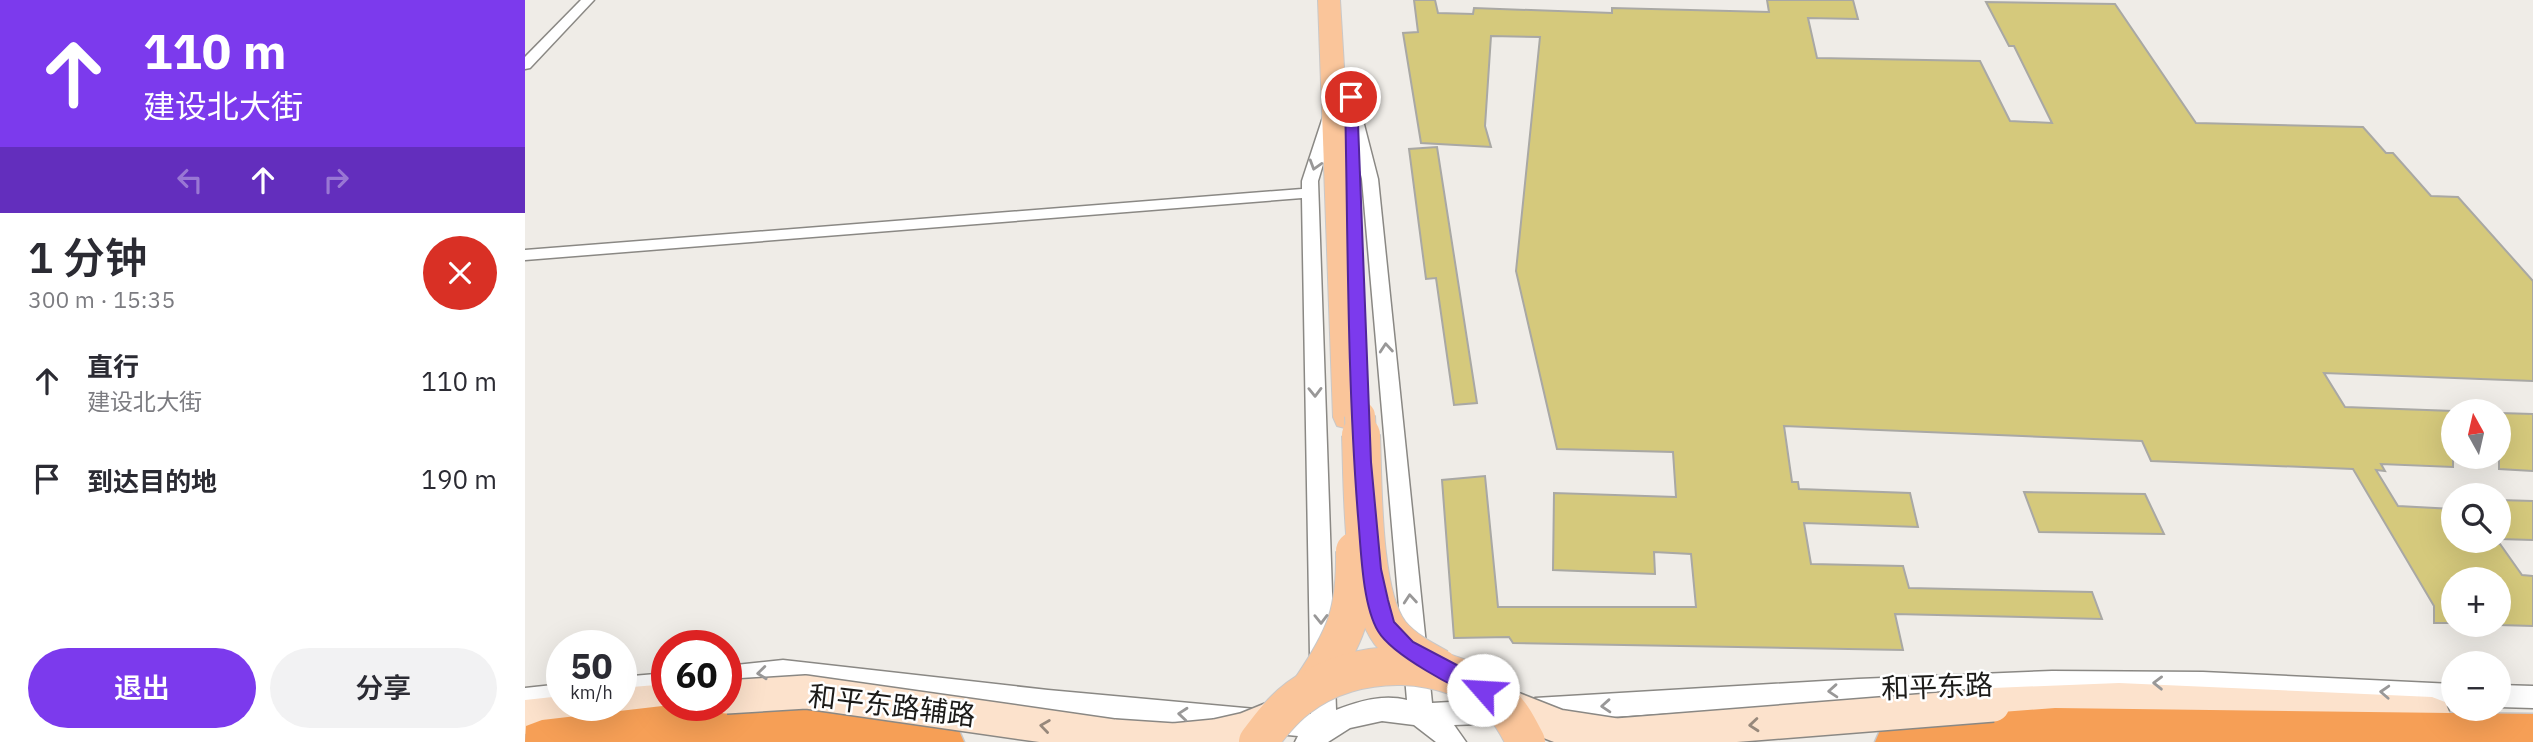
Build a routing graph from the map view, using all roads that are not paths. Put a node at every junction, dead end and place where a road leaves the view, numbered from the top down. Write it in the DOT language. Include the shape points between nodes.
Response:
graph roads {
  1 [pos="588,0"];
  2 [pos="1329,0"];
  3 [pos="1346,0"];
  4 [pos="525,65"];
  5 [pos="1343,101"];
  6 [pos="1310,193"];
  7 [pos="525,255"];
  8 [pos="1354,416"];
  9 [pos="1447,672"];
  10 [pos="742,675"];
  11 [pos="1311,688"];
  12 [pos="2441,694"];
  13 [pos="742,696"];
  14 [pos="2511,696"];
  15 [pos="546,697"];
  16 [pos="2533,697"];
  17 [pos="525,699"];
  18 [pos="1496,701"];
  19 [pos="546,714"];
  20 [pos="1421,715"];
  21 [pos="525,717"];
  22 [pos="2533,718"];
  23 [pos="1293,731"];
  24 [pos="2533,736"];
  25 [pos="1612,738"];
  26 [pos="1177,741"];
  27 [pos="542,742"];
  28 [pos="941,742"];
  29 [pos="1453,742"];
  30 [pos="1526,742"];
  31 [pos="1898,742"];
  1 -- 4 [label="street"];
  2 -- 5 [label="main road"];
  3 -- 5 [label="main road"];
  5 -- 6 [label="street, one-way" via="1310,181"];
  5 -- 8 [label="main road"];
  20 -- 5 [label="street, one-way" via="1370,179"];
  6 -- 7 [label="street"];
  6 -- 23 [label="street, one-way"];
  8 -- 9 [label="main road, bridge" via="1372,569 1386,627 1406,648"];
  8 -- 11 [label="main road, bridge" via="1356,575 1352,619 1337,652"];
  9 -- 11 [label="main road, bridge" via="1385,665 1347,672"];
  9 -- 18 [label="main road, bridge"];
  23 -- 10 [label="street, 和平东路辅路, one-way" via="783,671"];
  11 -- 23 [label="main road, bridge"];
  12 -- 20 [label="street, 和平东路, one-way" via="2226,683 2054,682"];
  26 -- 13 [label="main road, 和平东路辅路, one-way, bridge" via="806,692"];
  14 -- 16 [label="street"];
  15 -- 17 [label="street"];
  18 -- 25 [label="main road, 和平东路, bridge" via="1524,716"];
  18 -- 30 [label="main road, bridge" via="1513,718"];
  19 -- 21 [label="main road"];
  20 -- 23 [label="street" via="1372,709"];
  20 -- 29 [label="street"];
  22 -- 25 [label="main road, 和平东路, one-way, bridge" via="2119,699 1993,705"];
  23 -- 26 [label="main road, 和平东路辅路, bridge" via="1236,731"];
  24 -- 31 [label="highway, 和平东路" via="2055,730"];
  27 -- 28 [label="highway" via="702,723"];
}
